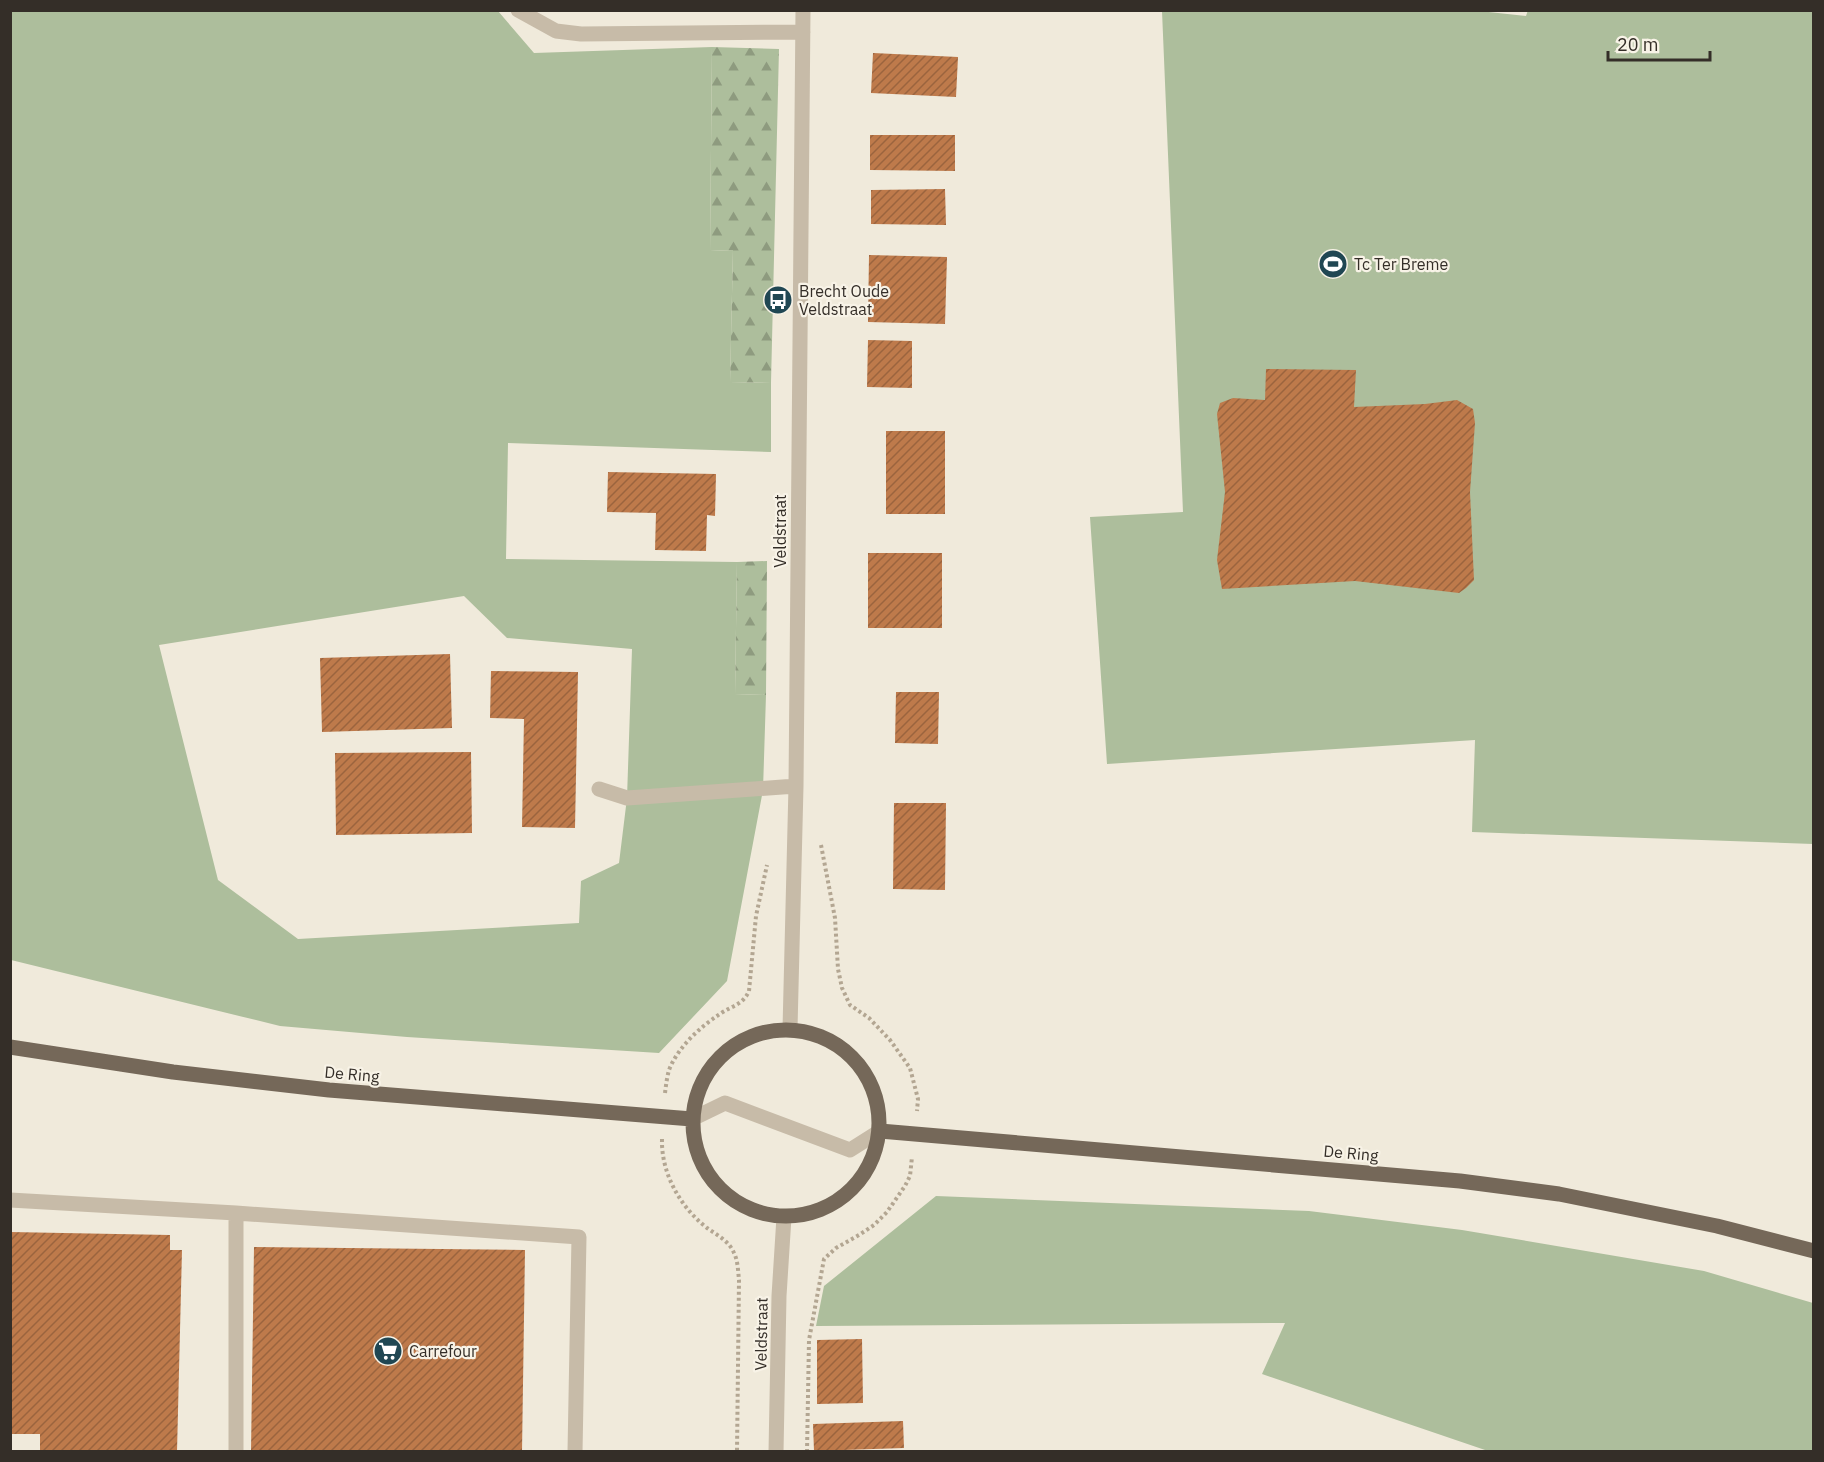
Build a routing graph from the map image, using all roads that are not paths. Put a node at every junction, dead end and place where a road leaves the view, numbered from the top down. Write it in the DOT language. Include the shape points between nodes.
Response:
graph roads {
  1 [pos="518,10"];
  2 [pos="803,10"];
  3 [pos="803,32"];
  4 [pos="796,786"];
  5 [pos="599,789"];
  6 [pos="790,1029"];
  7 [pos="10,1047"];
  8 [pos="692,1119"];
  9 [pos="880,1131"];
  10 [pos="10,1200"];
  11 [pos="236,1213"];
  12 [pos="784,1217"];
  13 [pos="1814,1251"];
  14 [pos="236,1452"];
  15 [pos="575,1452"];
  16 [pos="776,1452"];
  1 -- 3 [label="street" via="556,31 581,34"];
  2 -- 3 [label="street, Veldstraat"];
  3 -- 4 [label="street, Veldstraat"];
  4 -- 5 [label="street" via="627,798"];
  4 -- 6 [label="street, Veldstraat"];
  6 -- 8 [label="main road" via="758,1034 731,1047 710,1068 697,1094"];
  6 -- 9 [label="main road" via="816,1034 842,1048 862,1069 875,1095"];
  7 -- 8 [label="main road, De Ring" via="173,1072 329,1090"];
  8 -- 9 [label="street" via="725,1103 850,1150"];
  8 -- 12 [label="main road" via="697,1152 710,1178 730,1199 756,1212"];
  9 -- 12 [label="main road" via="875,1153 861,1179 841,1199 814,1213"];
  9 -- 13 [label="main road, De Ring" via="1460,1180 1559,1194 1716,1226"];
  10 -- 11 [label="street"];
  11 -- 14 [label="street"];
  11 -- 15 [label="street" via="579,1237"];
  12 -- 16 [label="street, Veldstraat"];
}
